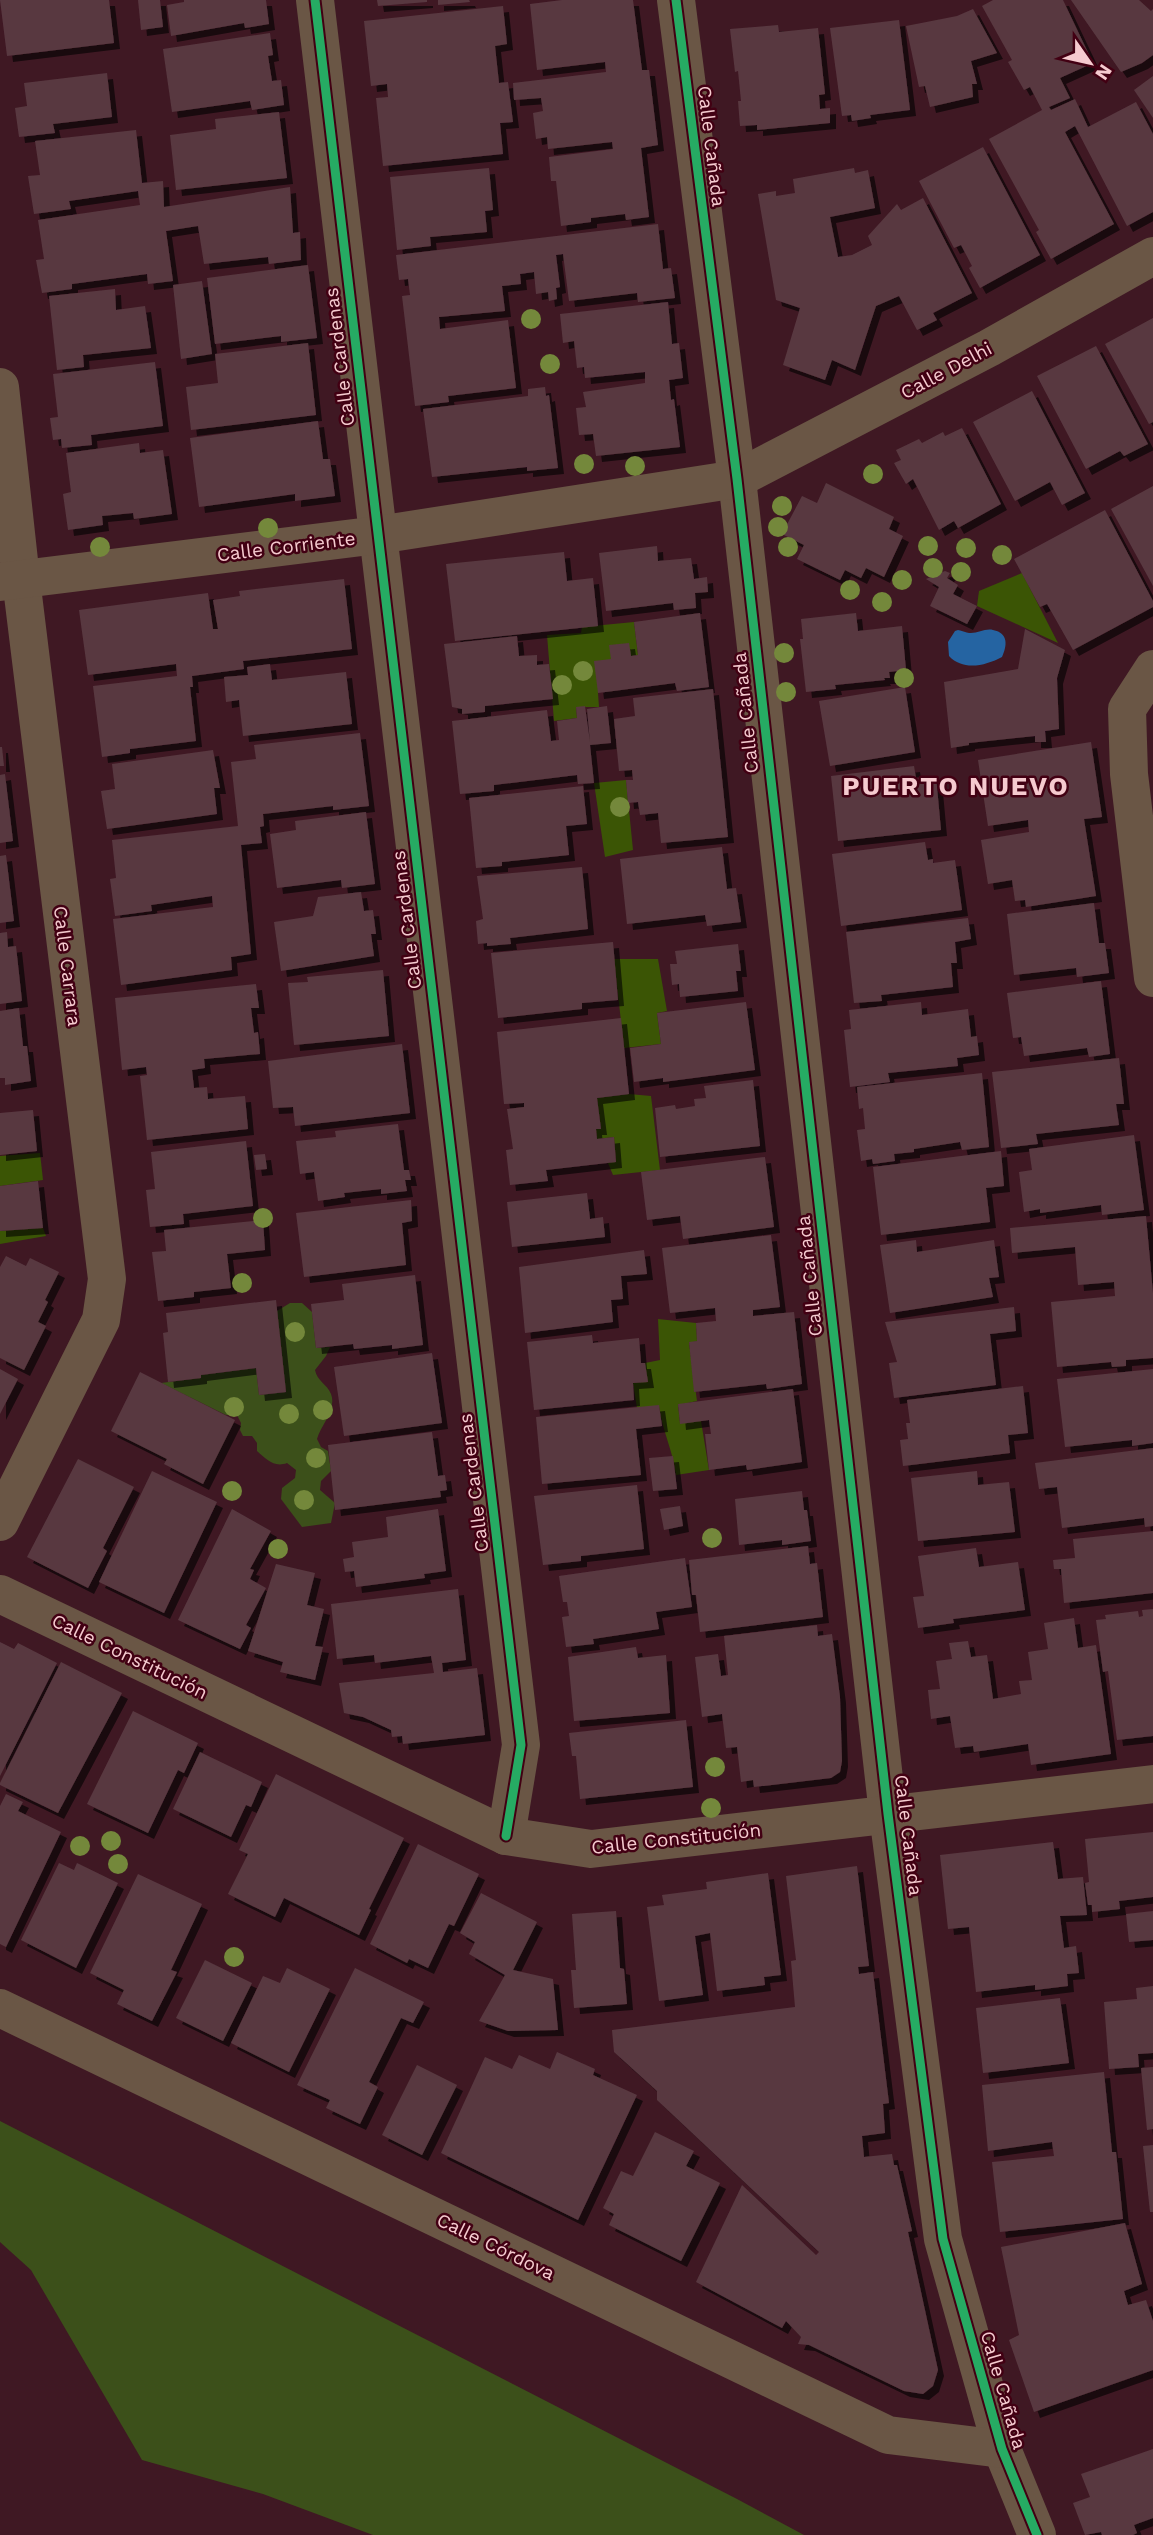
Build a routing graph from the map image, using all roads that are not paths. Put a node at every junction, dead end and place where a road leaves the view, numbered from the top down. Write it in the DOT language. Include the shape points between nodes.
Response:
graph roads {
  1 [pos="315,0"];
  2 [pos="676,0"];
  3 [pos="1153,256"];
  4 [pos="0,387"];
  5 [pos="737,479"];
  6 [pos="378,535"];
  7 [pos="10,580"];
  8 [pos="1153,669"];
  9 [pos="1153,978"];
  10 [pos="0,1522"];
  11 [pos="0,1594"];
  12 [pos="1153,1784"];
  13 [pos="888,1814"];
  14 [pos="506,1836"];
  15 [pos="0,2008"];
  16 [pos="1002,2449"];
  17 [pos="1037,2535"];
  1 -- 6 [label="street, Calle Cardenas"];
  2 -- 5 [label="street, Calle Cañada"];
  3 -- 5 [label="street, Calle Delhi" via="989,348"];
  4 -- 7 [label="street, Calle Carrara"];
  5 -- 6 [label="street, Calle Corriente"];
  5 -- 13 [label="street, Calle Cañada"];
  6 -- 7 [label="street, Calle Corriente"];
  6 -- 14 [label="street, Calle Cardenas" via="521,1745"];
  7 -- 10 [label="street, Calle Carrara" via="107,1279 101,1320"];
  8 -- 9 [label="street" via="1127,709 1129,774"];
  11 -- 14 [label="street, Calle Constitución"];
  12 -- 13 [label="street, Calle Constitución"];
  13 -- 14 [label="street, Calle Constitución" via="591,1849"];
  13 -- 16 [label="street, Calle Cañada" via="943,2239"];
  15 -- 16 [label="street, Calle Córdova" via="888,2435"];
  16 -- 17 [label="street, Calle Cañada"];
}
